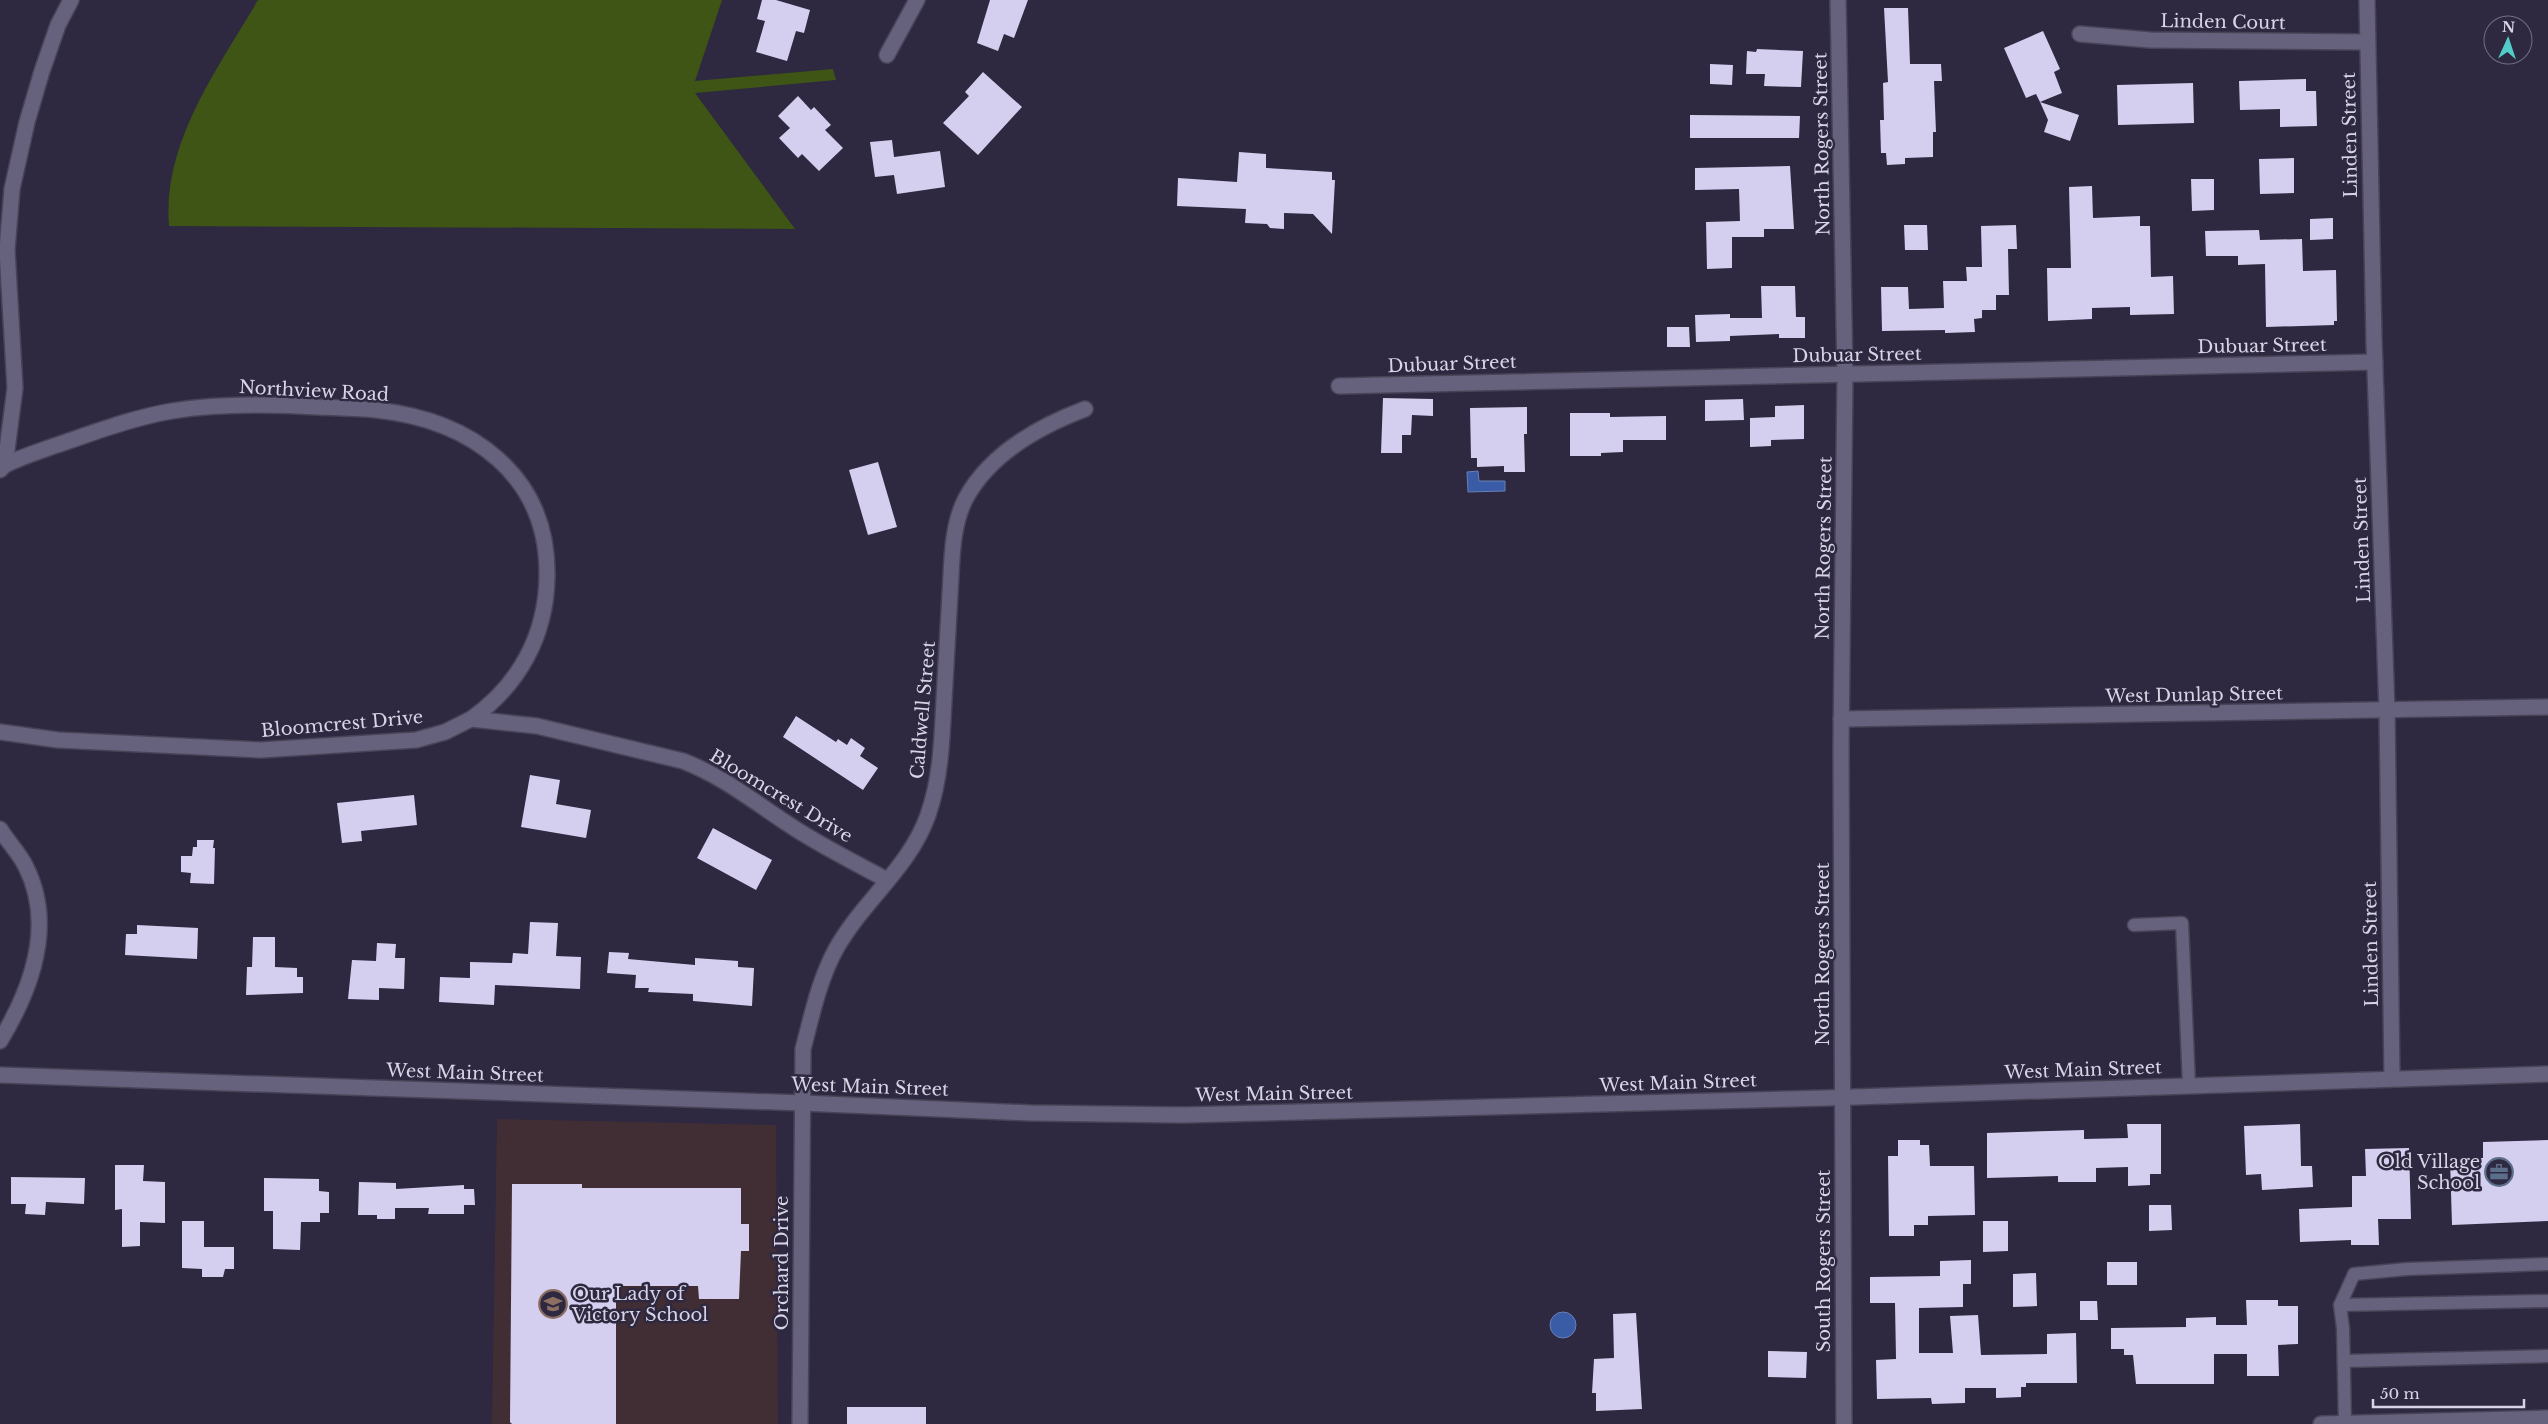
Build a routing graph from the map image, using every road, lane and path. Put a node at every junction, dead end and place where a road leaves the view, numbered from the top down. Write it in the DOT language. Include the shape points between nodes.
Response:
graph roads {
  1 [pos="71,0"];
  2 [pos="917,0"];
  3 [pos="1838,0"];
  4 [pos="2367,0"];
  5 [pos="2080,34"];
  6 [pos="2367,42"];
  7 [pos="887,55"];
  8 [pos="4,227"];
  9 [pos="2375,362"];
  10 [pos="1845,374"];
  11 [pos="1339,386"];
  12 [pos="1085,408"];
  13 [pos="2,468"];
  14 [pos="2548,707"];
  15 [pos="2387,711"];
  16 [pos="471,719"];
  17 [pos="1841,719"];
  18 [pos="0,732"];
  19 [pos="0,829"];
  20 [pos="887,880"];
  21 [pos="2134,925"];
  22 [pos="0,1041"];
  23 [pos="2548,1074"];
  24 [pos="0,1076"];
  25 [pos="2392,1078"];
  26 [pos="2189,1085"];
  27 [pos="1841,1097"];
  28 [pos="802,1103"];
  29 [pos="2548,1264"];
  30 [pos="2548,1301"];
  31 [pos="2340,1305"];
  32 [pos="2548,1356"];
  33 [pos="2344,1361"];
  34 [pos="2548,1418"];
  35 [pos="2345,1423"];
  36 [pos="800,1424"];
  37 [pos="1844,1424"];
  38 [pos="2321,1424"];
  1 -- 8 [label="street" via="48,52 27,122"];
  2 -- 7 [label="street"];
  3 -- 10 [label="street, North Rogers Street"];
  4 -- 6 [label="street, Linden Street"];
  5 -- 6 [label="street, Linden Court" via="2150,40"];
  6 -- 9 [label="street, Linden Street"];
  8 -- 13 [label="street" via="16,388"];
  9 -- 10 [label="street, Dubuar Street"];
  9 -- 15 [label="street, Linden Street"];
  10 -- 11 [label="street, Dubuar Street"];
  10 -- 17 [label="street, North Rogers Street"];
  12 -- 20 [label="street, Caldwell Street" via="1056,420 1004,454 966,497 952,558 939,774 928,816 916,840"];
  13 -- 16 [label="street, Northview Road" via="97,430 139,418 226,405 377,410 439,426 483,447 513,472 536,510 544,542 546,599 537,636 518,672 504,692"];
  14 -- 15 [label="street, West Dunlap Street"];
  15 -- 17 [label="street, West Dunlap Street"];
  15 -- 25 [label="street, Linden Street"];
  16 -- 18 [label="street, Bloomcrest Drive" via="445,732 416,740 261,750 58,740"];
  16 -- 20 [label="street, Bloomcrest Drive" via="537,726 683,761 715,776 788,824"];
  17 -- 27 [label="street, North Rogers Street"];
  19 -- 22 [label="street" via="26,867 36,894 39,923 28,989"];
  20 -- 28 [label="street, Caldwell Street" via="849,930 826,970 803,1049"];
  21 -- 26 [label="lane" via="2182,922"];
  23 -- 25 [label="street, West Main Street"];
  24 -- 28 [label="street, West Main Street"];
  25 -- 26 [label="street, West Main Street"];
  26 -- 27 [label="street, West Main Street"];
  27 -- 28 [label="street, West Main Street" via="1184,1115 1031,1113"];
  27 -- 37 [label="street, South Rogers Street"];
  28 -- 36 [label="street, Orchard Drive"];
  29 -- 31 [label="lane" via="2354,1274"];
  30 -- 31 [label="lane"];
  31 -- 33 [label="lane"];
  32 -- 33 [label="lane"];
  33 -- 35 [label="lane"];
  34 -- 35 [label="street"];
  35 -- 38 [label="street"];
}
